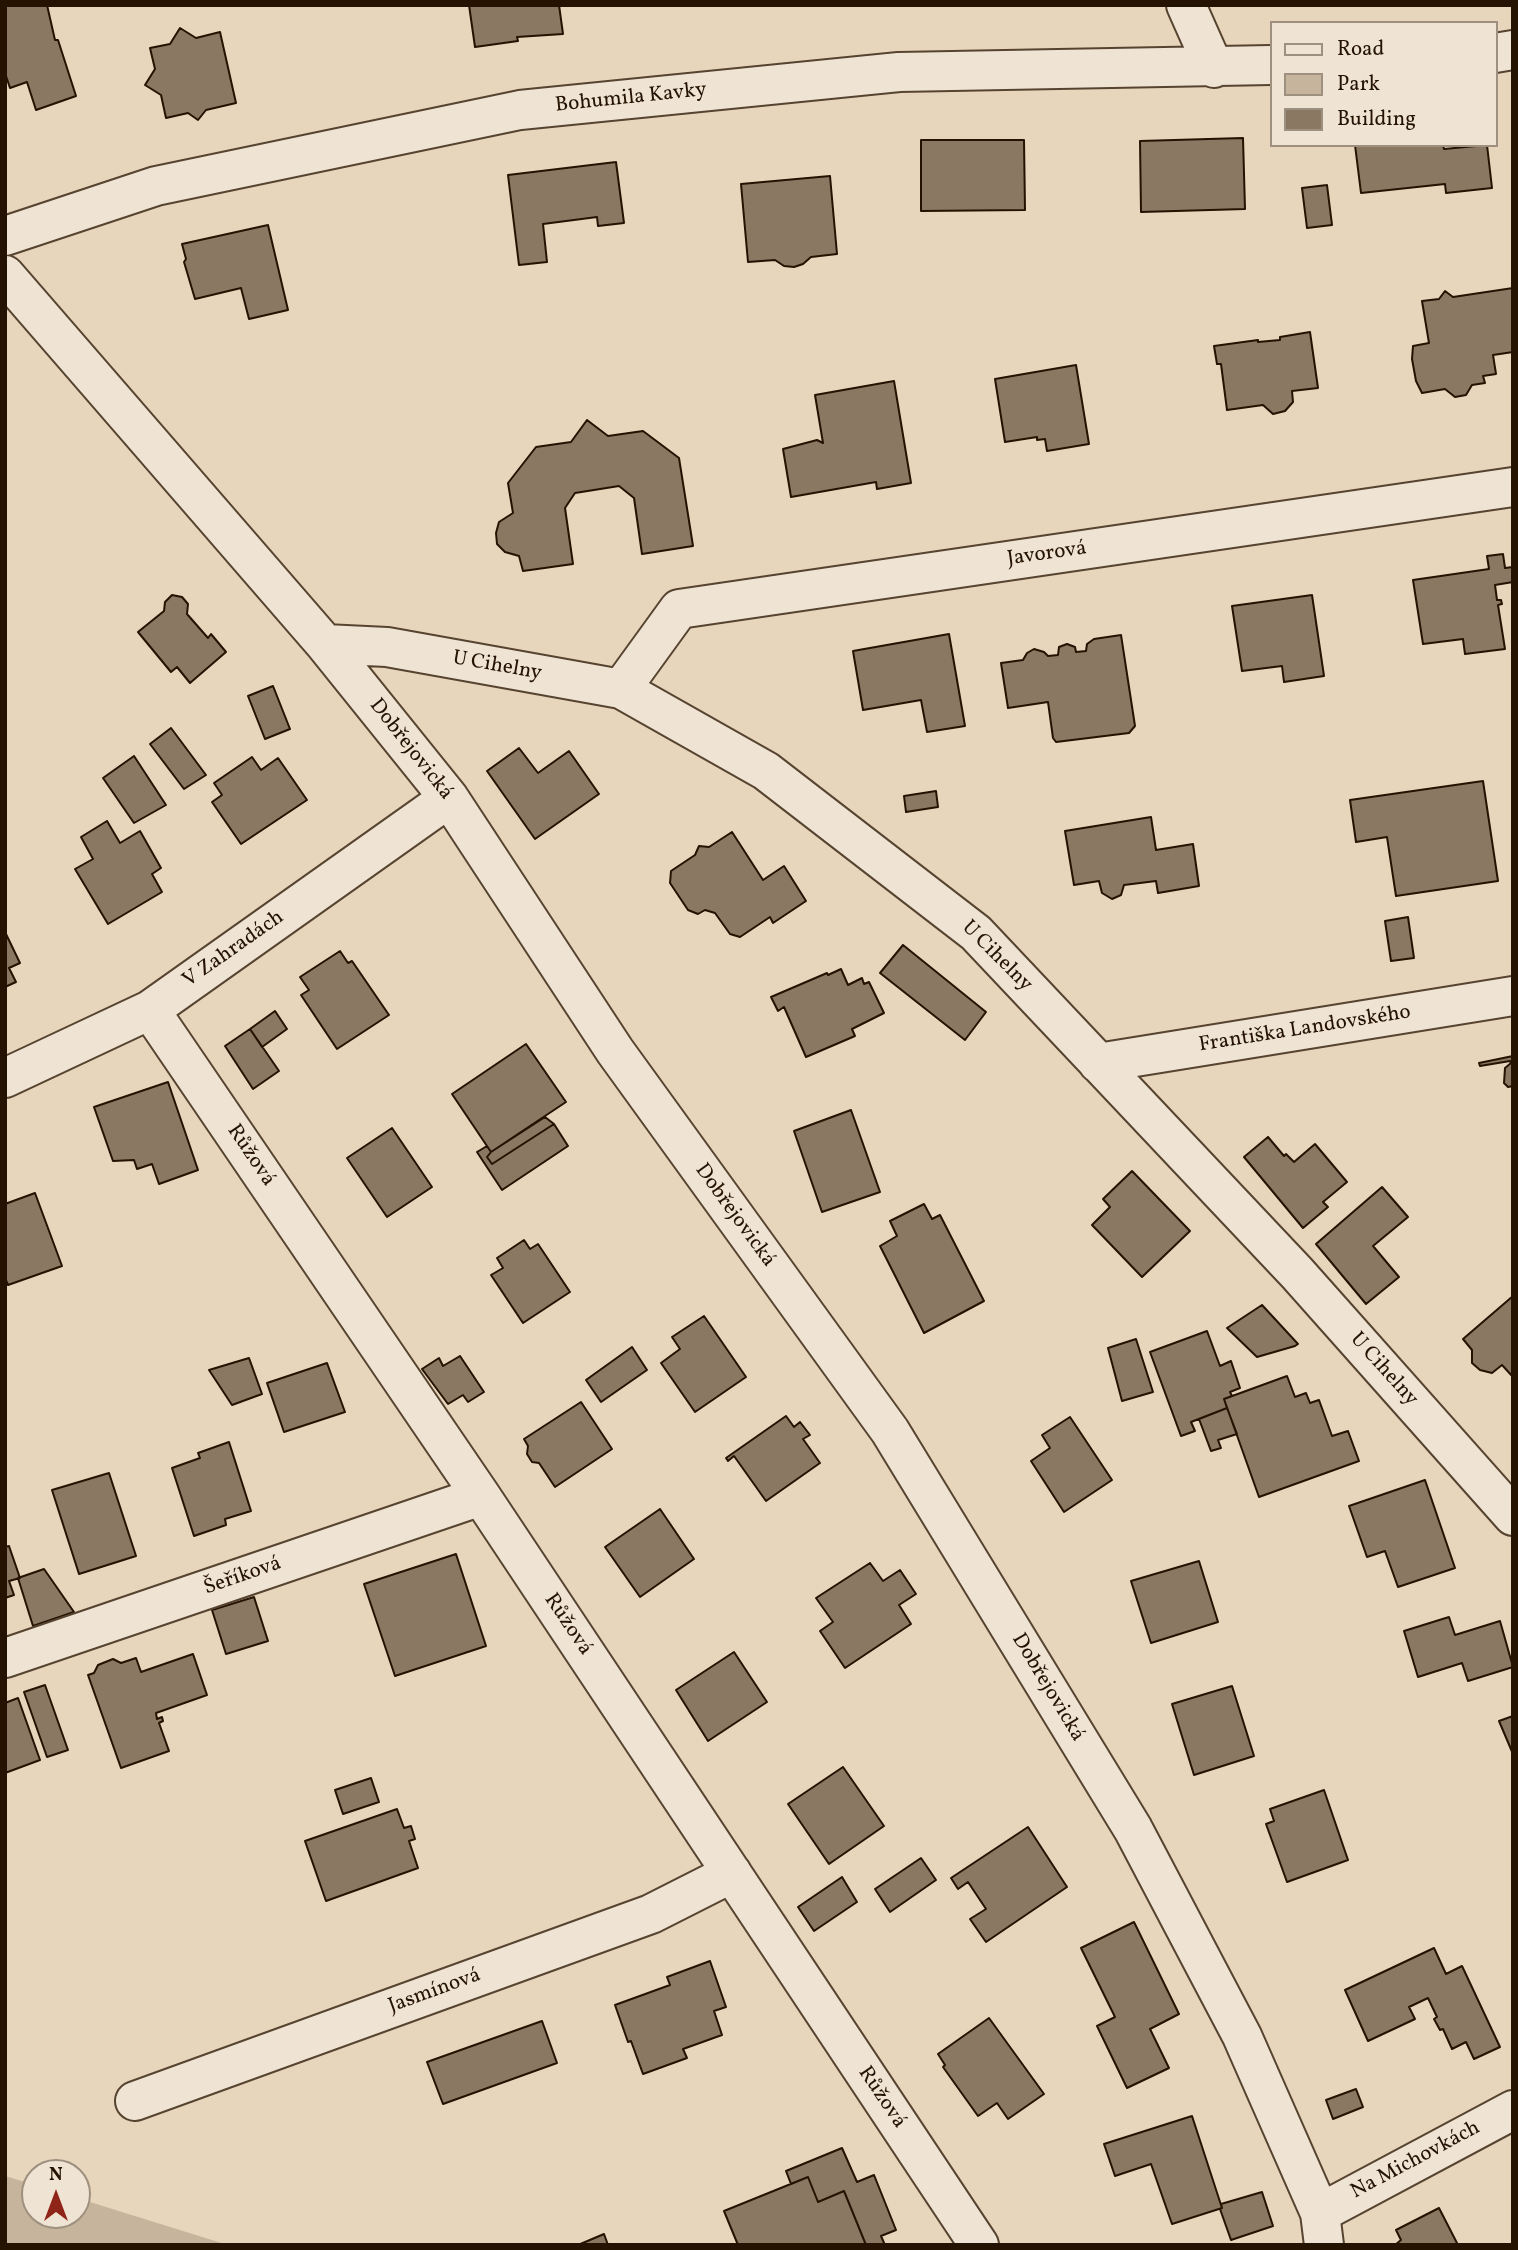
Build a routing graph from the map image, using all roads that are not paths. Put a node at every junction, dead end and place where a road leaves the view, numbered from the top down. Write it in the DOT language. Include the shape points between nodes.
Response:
graph roads {
  1 [pos="1186,5"];
  2 [pos="1270,65"];
  3 [pos="1214,68"];
  4 [pos="5,236"];
  5 [pos="5,275"];
  6 [pos="1513,487"];
  7 [pos="325,644"];
  8 [pos="621,689"];
  9 [pos="449,798"];
  10 [pos="1513,996"];
  11 [pos="150,1010"];
  12 [pos="1098,1063"];
  13 [pos="5,1077"];
  14 [pos="481,1496"];
  15 [pos="1513,1516"];
  16 [pos="5,1658"];
  17 [pos="732,1873"];
  18 [pos="135,2101"];
  19 [pos="1513,2109"];
  20 [pos="1322,2229"];
  21 [pos="979,2245"];
  1 -- 3 [label="street"];
  2 -- 3 [label="street, Bohumila Kavky"];
  3 -- 4 [label="street, Bohumila Kavky" via="899,72 520,110 156,186"];
  5 -- 7 [label="street, Dobřejovická"];
  6 -- 8 [label="street, Javorová" via="679,609"];
  7 -- 8 [label="street, U Cihelny" via="387,647"];
  7 -- 9 [label="street, Dobřejovická"];
  8 -- 12 [label="street, U Cihelny" via="766,771 976,933"];
  9 -- 11 [label="street, V Zahradách"];
  9 -- 20 [label="street, Dobřejovická" via="615,1051 890,1432 1133,1829 1241,2036"];
  10 -- 12 [label="street, Františka Landovského"];
  11 -- 13 [label="street, V Zahradách"];
  11 -- 14 [label="street, Růžová"];
  12 -- 15 [label="street, U Cihelny" via="1297,1273"];
  14 -- 16 [label="street, Šeříková"];
  14 -- 17 [label="street, Růžová"];
  17 -- 18 [label="street, Jasmínová" via="651,1914"];
  17 -- 21 [label="street, Růžová"];
  19 -- 20 [label="street, Na Michovkách"];
}
